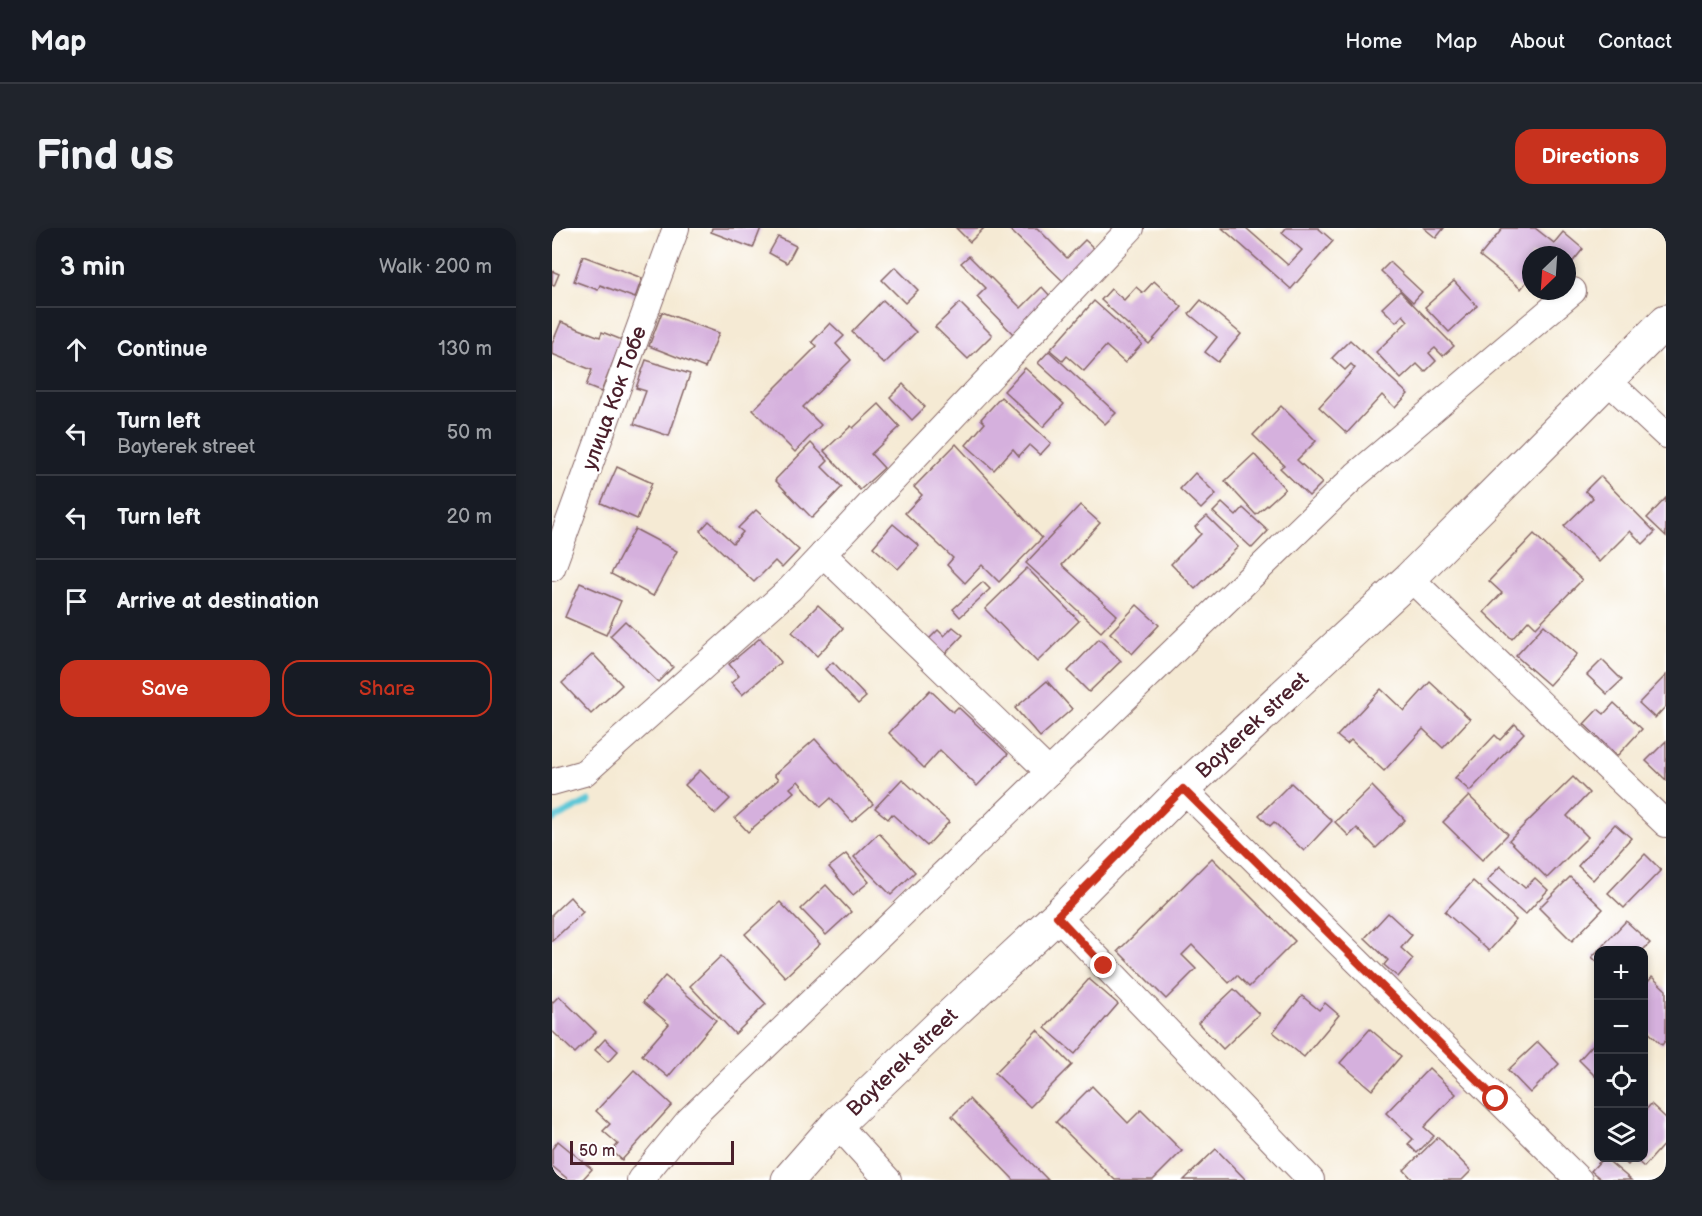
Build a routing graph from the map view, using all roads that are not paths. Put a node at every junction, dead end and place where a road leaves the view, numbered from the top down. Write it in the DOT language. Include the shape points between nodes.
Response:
graph roads {
  1 [pos="676,228"];
  2 [pos="1131,228"];
  3 [pos="1562,300"];
  4 [pos="1666,321"];
  5 [pos="1607,380"];
  6 [pos="1666,435"];
  7 [pos="823,554"];
  8 [pos="552,568"];
  9 [pos="1410,579"];
  10 [pos="1049,772"];
  11 [pos="552,782"];
  12 [pos="1183,789"];
  13 [pos="1666,824"];
  14 [pos="1057,916"];
  15 [pos="837,1124"];
  16 [pos="640,1180"];
  17 [pos="788,1180"];
  18 [pos="888,1180"];
  19 [pos="1311,1180"];
  20 [pos="1579,1180"];
  1 -- 8 [label="street, улица Кок Тобе"];
  2 -- 7 [label="street"];
  3 -- 10 [label="street" via="1356,475"];
  4 -- 5 [label="street, Bayterek street"];
  5 -- 6 [label="street"];
  5 -- 9 [label="street, Bayterek street"];
  7 -- 10 [label="street"];
  7 -- 11 [label="street" via="790,589 584,773"];
  9 -- 12 [label="street, Bayterek street"];
  9 -- 13 [label="street"];
  10 -- 16 [label="street" via="689,1120"];
  12 -- 14 [label="street, Bayterek street"];
  12 -- 20 [label="street"];
  14 -- 15 [label="street, Bayterek street"];
  14 -- 19 [label="street"];
  15 -- 17 [label="street, Bayterek street"];
  15 -- 18 [label="street"];
}
